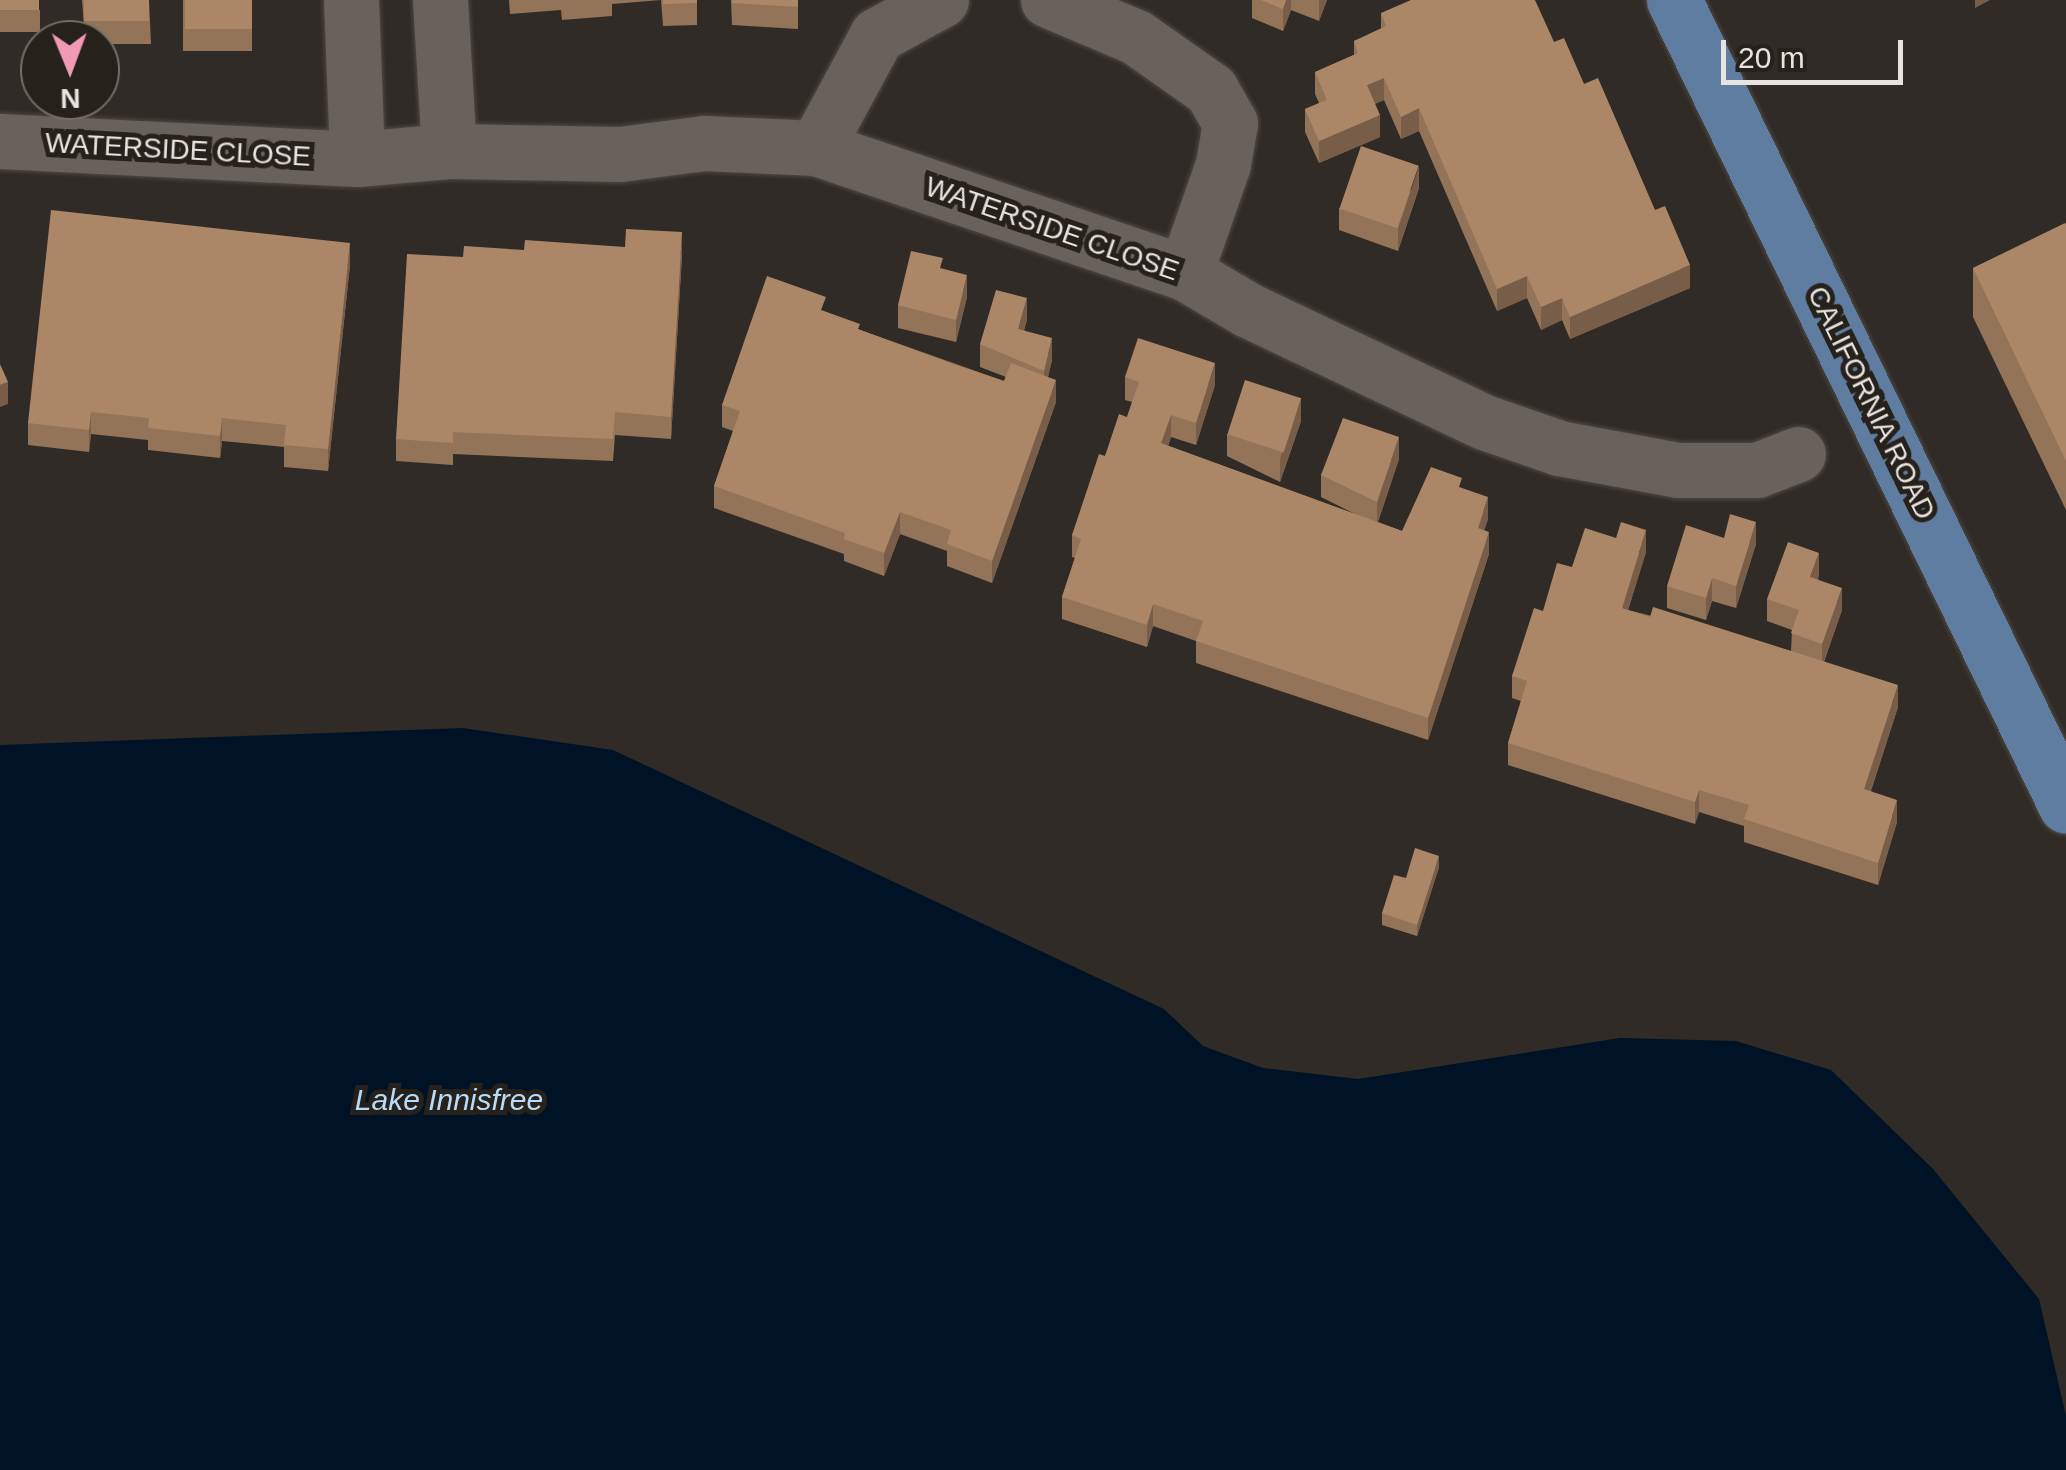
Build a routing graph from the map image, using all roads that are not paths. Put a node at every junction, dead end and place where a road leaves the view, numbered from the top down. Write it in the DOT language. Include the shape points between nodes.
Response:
graph roads {
  1 [pos="351,0"];
  2 [pos="440,0"];
  3 [pos="941,0"];
  4 [pos="1048,0"];
  5 [pos="1674,0"];
  6 [pos="0,141"];
  7 [pos="816,148"];
  8 [pos="448,150"];
  9 [pos="357,159"];
  10 [pos="1185,273"];
  11 [pos="1798,454"];
  12 [pos="2064,797"];
  1 -- 9 [label="street"];
  2 -- 8 [label="street"];
  3 -- 7 [label="street" via="877,35"];
  4 -- 10 [label="street" via="1136,38 1211,90 1230,123 1223,164"];
  5 -- 12 [label="main road, CALIFORNIA ROAD"];
  6 -- 9 [label="street, WATERSIDE CLOSE"];
  7 -- 8 [label="street, WATERSIDE CLOSE" via="704,143 620,154"];
  7 -- 10 [label="street, WATERSIDE CLOSE"];
  8 -- 9 [label="street, WATERSIDE CLOSE"];
  10 -- 11 [label="street, WATERSIDE CLOSE" via="1248,310 1484,422 1559,448 1678,470 1757,470"];
}
